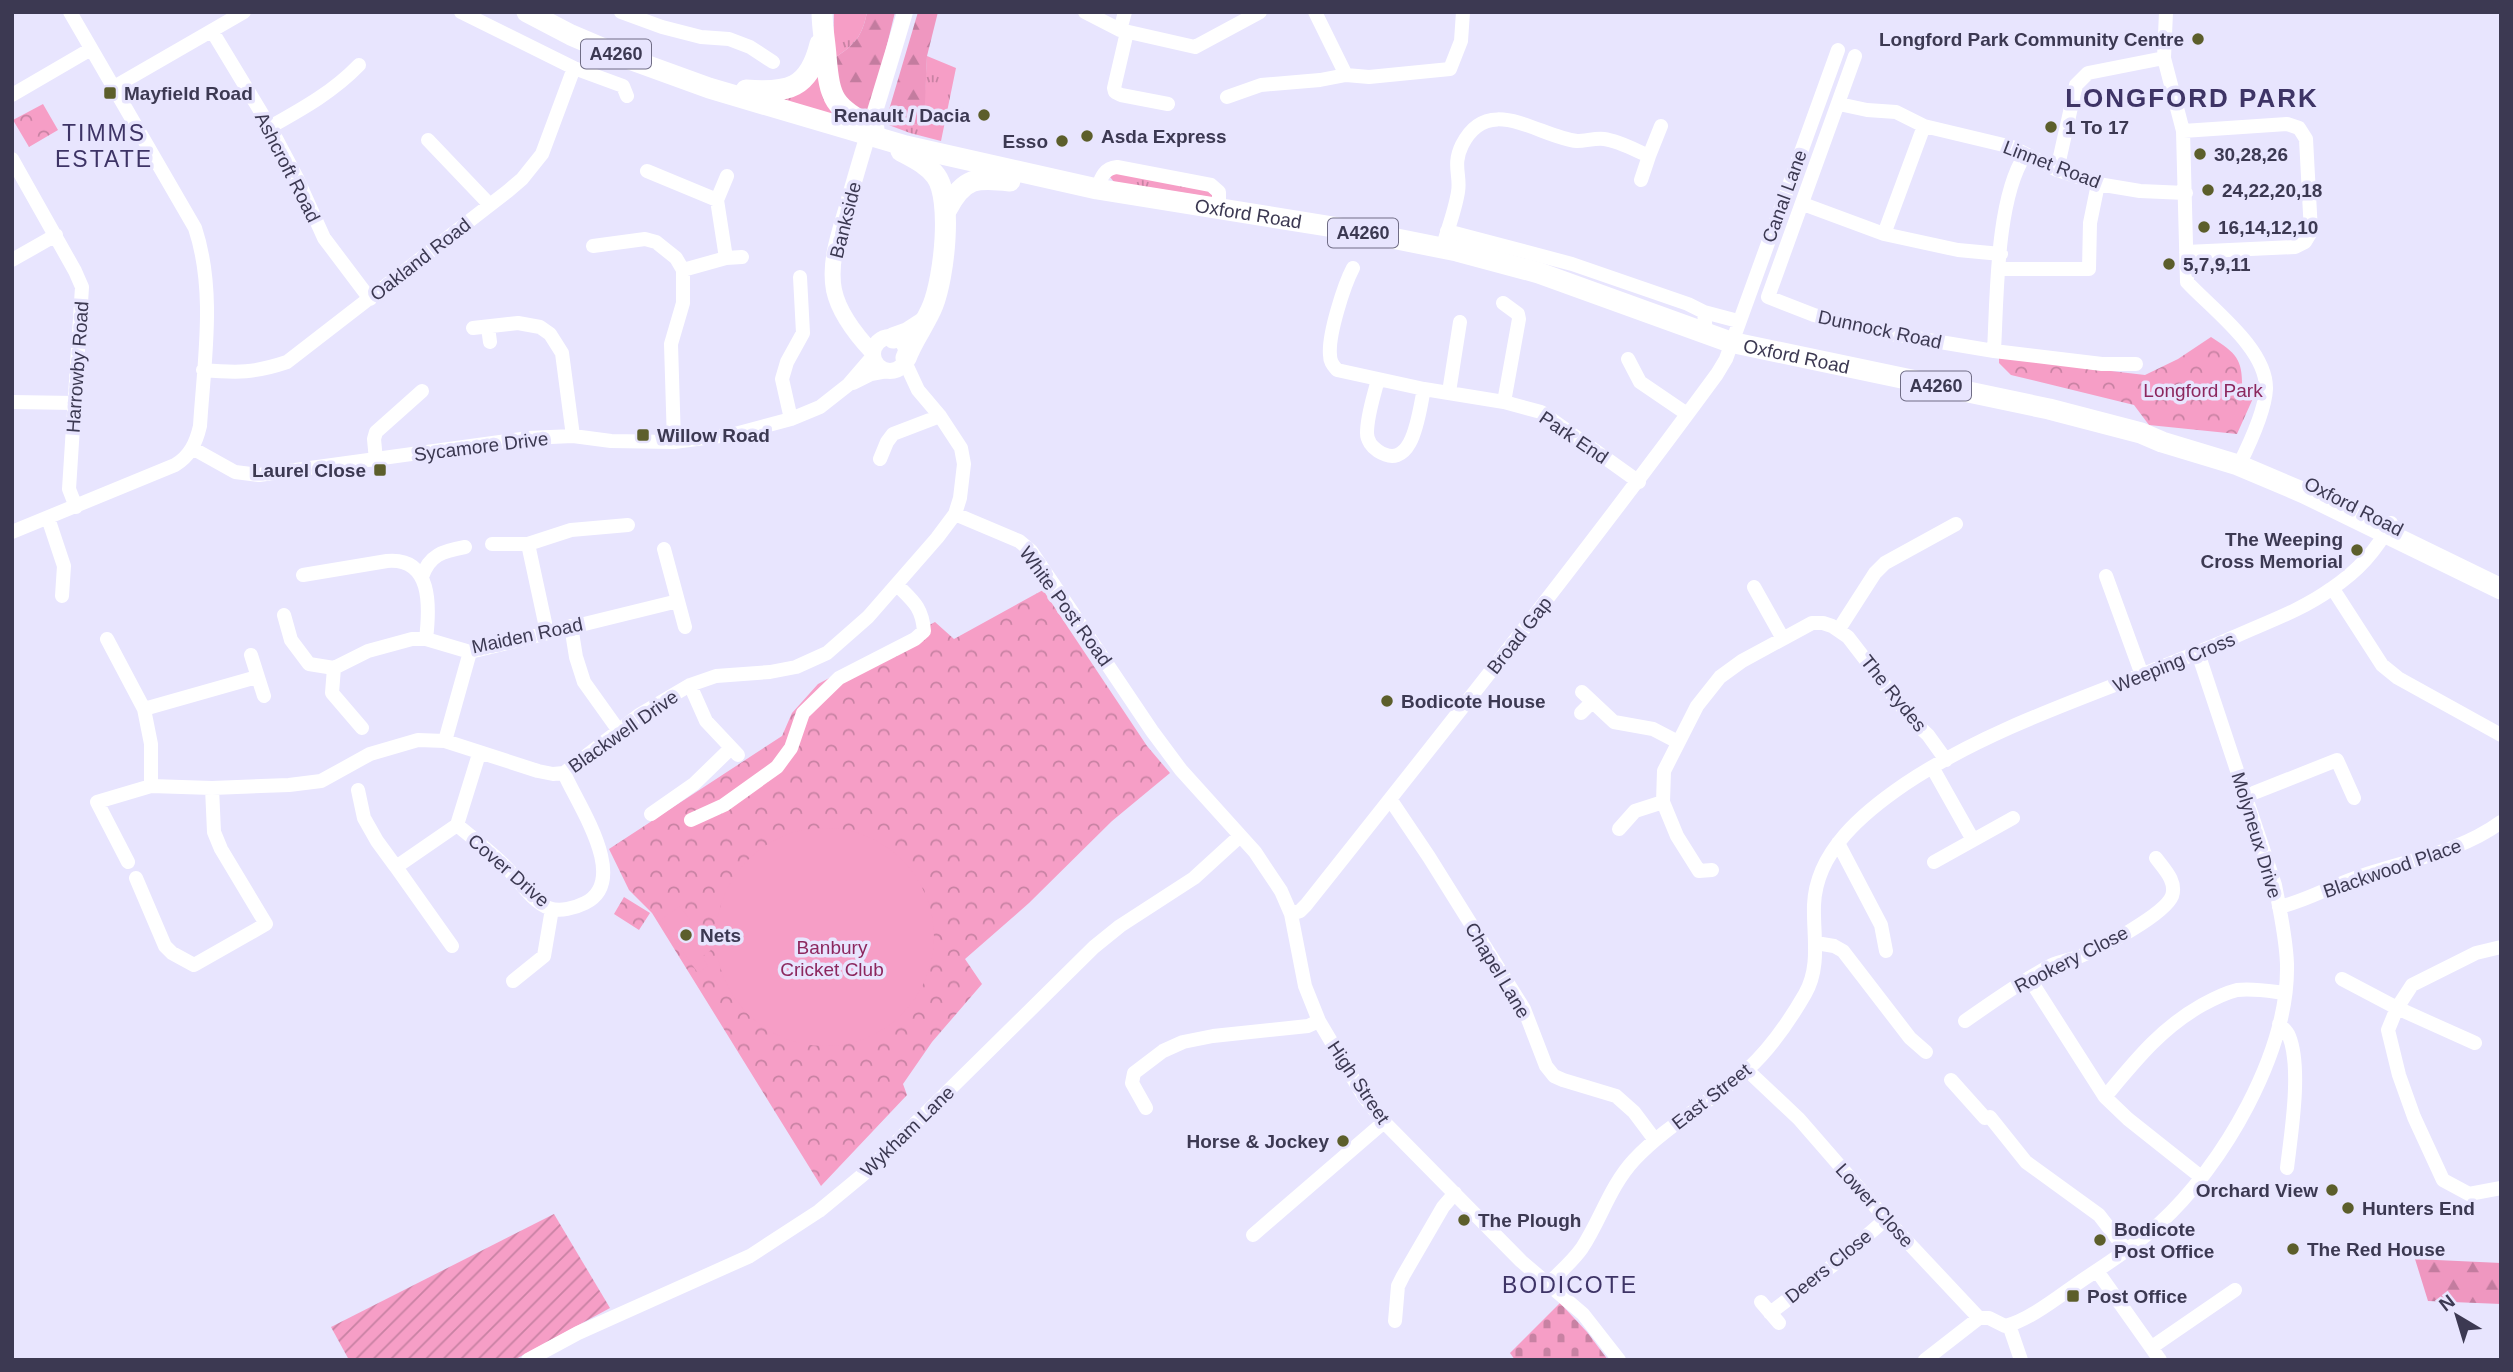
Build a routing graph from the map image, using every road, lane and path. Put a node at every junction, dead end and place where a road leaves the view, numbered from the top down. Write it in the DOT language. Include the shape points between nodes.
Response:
graph roads {
  1 [pos="70,12"];
  2 [pos="244,12"];
  3 [pos="461,12"];
  4 [pos="527,12"];
  5 [pos="621,12"];
  6 [pos="667,12"];
  7 [pos="905,12"];
  8 [pos="1085,12"];
  9 [pos="1125,12"];
  10 [pos="1315,12"];
  11 [pos="1463,12"];
  12 [pos="2166,12"];
  13 [pos="1253,14"];
  14 [pos="822,23"];
  15 [pos="663,27"];
  16 [pos="212,31"];
  17 [pos="1123,31"];
  18 [pos="91,49"];
  19 [pos="1838,50"];
  20 [pos="1855,56"];
  21 [pos="2164,58"];
  22 [pos="773,62"];
  23 [pos="359,65"];
  24 [pos="574,68"];
  25 [pos="1346,75"];
  26 [pos="114,87"];
  27 [pos="709,88"];
  28 [pos="12,95"];
  29 [pos="627,96"];
  30 [pos="1227,97"];
  31 [pos="1168,104"];
  32 [pos="1839,104"];
  33 [pos="1661,126"];
  34 [pos="1924,126"];
  35 [pos="270,127"];
  36 [pos="2183,131"];
  37 [pos="874,137"];
  38 [pos="428,140"];
  39 [pos="906,146"];
  40 [pos="2025,155"];
  41 [pos="1649,156"];
  42 [pos="12,159"];
  43 [pos="2057,170"];
  44 [pos="647,171"];
  45 [pos="727,176"];
  46 [pos="1641,180"];
  47 [pos="1068,183"];
  48 [pos="2098,184"];
  49 [pos="2186,193"];
  50 [pos="718,200"];
  51 [pos="1803,204"];
  52 [pos="490,205"];
  53 [pos="947,209"];
  54 [pos="1884,234"];
  55 [pos="56,235"];
  56 [pos="1445,240"];
  57 [pos="593,246"];
  58 [pos="2186,252"];
  59 [pos="2001,254"];
  60 [pos="742,257"];
  61 [pos="726,258"];
  62 [pos="12,261"];
  63 [pos="1353,268"];
  64 [pos="1999,269"];
  65 [pos="682,270"];
  66 [pos="800,277"];
  67 [pos="370,299"];
  68 [pos="1503,303"];
  69 [pos="1704,312"];
  70 [pos="846,316"];
  71 [pos="926,320"];
  72 [pos="1738,321"];
  73 [pos="1460,322"];
  74 [pos="484,332"];
  75 [pos="1706,334"];
  76 [pos="891,338"];
  77 [pos="1730,342"];
  78 [pos="1994,351"];
  79 [pos="873,354"];
  80 [pos="1628,359"];
  81 [pos="2136,364"];
  82 [pos="897,365"];
  83 [pos="203,370"];
  84 [pos="1378,379"];
  85 [pos="848,385"];
  86 [pos="1424,389"];
  87 [pos="422,391"];
  88 [pos="1449,392"];
  89 [pos="12,402"];
  90 [pos="1504,402"];
  91 [pos="75,403"];
  92 [pos="1688,414"];
  93 [pos="940,416"];
  94 [pos="791,419"];
  95 [pos="573,436"];
  96 [pos="674,442"];
  97 [pos="192,448"];
  98 [pos="880,459"];
  99 [pos="2242,459"];
  100 [pos="376,460"];
  101 [pos="1639,482"];
  102 [pos="76,507"];
  103 [pos="955,514"];
  104 [pos="48,518"];
  105 [pos="1956,524"];
  106 [pos="628,525"];
  107 [pos="2388,528"];
  108 [pos="12,533"];
  109 [pos="492,544"];
  110 [pos="528,544"];
  111 [pos="465,547"];
  112 [pos="664,549"];
  113 [pos="303,575"];
  114 [pos="2106,576"];
  115 [pos="422,577"];
  116 [pos="897,585"];
  117 [pos="1754,587"];
  118 [pos="2333,589"];
  119 [pos="2501,589"];
  120 [pos="62,596"];
  121 [pos="678,601"];
  122 [pos="284,615"];
  123 [pos="571,626"];
  124 [pos="685,627"];
  125 [pos="1839,629"];
  126 [pos="547,632"];
  127 [pos="1782,637"];
  128 [pos="107,639"];
  129 [pos="426,639"];
  130 [pos="470,652"];
  131 [pos="2198,653"];
  132 [pos="251,655"];
  133 [pos="334,668"];
  134 [pos="2142,675"];
  135 [pos="257,677"];
  136 [pos="690,685"];
  137 [pos="264,696"];
  138 [pos="144,709"];
  139 [pos="1581,713"];
  140 [pos="362,728"];
  141 [pos="619,731"];
  142 [pos="2501,735"];
  143 [pos="445,741"];
  144 [pos="1678,742"];
  145 [pos="480,754"];
  146 [pos="1946,760"];
  147 [pos="1932,767"];
  148 [pos="564,773"];
  149 [pos="151,786"];
  150 [pos="212,788"];
  151 [pos="358,790"];
  152 [pos="2246,796"];
  153 [pos="2354,798"];
  154 [pos="1390,799"];
  155 [pos="1662,802"];
  156 [pos="651,814"];
  157 [pos="2013,818"];
  158 [pos="691,820"];
  159 [pos="2501,822"];
  160 [pos="457,825"];
  161 [pos="1619,829"];
  162 [pos="1240,836"];
  163 [pos="1973,840"];
  164 [pos="1838,844"];
  165 [pos="2156,858"];
  166 [pos="128,862"];
  167 [pos="1934,862"];
  168 [pos="396,867"];
  169 [pos="1700,874"];
  170 [pos="136,878"];
  171 [pos="2279,907"];
  172 [pos="552,909"];
  173 [pos="1291,914"];
  174 [pos="1816,943"];
  175 [pos="452,946"];
  176 [pos="2501,947"];
  177 [pos="1886,951"];
  178 [pos="2029,978"];
  179 [pos="2342,979"];
  180 [pos="513,981"];
  181 [pos="2285,993"];
  182 [pos="2397,1008"];
  183 [pos="1319,1021"];
  184 [pos="1965,1021"];
  185 [pos="2279,1024"];
  186 [pos="2474,1043"];
  187 [pos="1926,1052"];
  188 [pos="1747,1070"];
  189 [pos="1951,1080"];
  190 [pos="2105,1097"];
  191 [pos="1146,1108"];
  192 [pos="1384,1122"];
  193 [pos="1655,1140"];
  194 [pos="2287,1168"];
  195 [pos="2201,1177"];
  196 [pos="2501,1188"];
  197 [pos="1455,1193"];
  198 [pos="1886,1219"];
  199 [pos="1253,1236"];
  200 [pos="2126,1250"];
  201 [pos="2097,1271"];
  202 [pos="1549,1283"];
  203 [pos="2235,1290"];
  204 [pos="1770,1313"];
  205 [pos="1979,1318"];
  206 [pos="1395,1321"];
  207 [pos="2009,1325"];
  208 [pos="2152,1347"];
  209 [pos="528,1360"];
  210 [pos="1619,1360"];
  211 [pos="1925,1360"];
  212 [pos="2021,1360"];
  213 [pos="2161,1360"];
  1 -- 18 [label="street"];
  2 -- 16 [label="street"];
  3 -- 24 [label="street"];
  4 -- 27 [label="main road, Oxford Road / A4260" via="618,55"];
  5 -- 15 [label="street"];
  6 -- 15 [label="street"];
  7 -- 70 [label="street, Bankside" via="833,264 836,298"];
  8 -- 17 [label="street"];
  9 -- 17 [label="street"];
  10 -- 25 [label="street"];
  11 -- 25 [label="street" via="1461,41 1450,69 1369,78"];
  12 -- 21 [label="street"];
  13 -- 17 [label="street" via="1195,47"];
  14 -- 27 [label="main road" via="812,69 791,88 768,92"];
  14 -- 39 [label="main road" via="828,80 836,101 857,120"];
  15 -- 22 [label="street" via="729,39"];
  16 -- 26 [label="street"];
  16 -- 35 [label="street, Ashcroft Road"];
  17 -- 31 [label="street" via="1115,92"];
  18 -- 26 [label="street"];
  18 -- 28 [label="street"];
  19 -- 72 [label="street, Canal Lane"];
  20 -- 32 [label="street"];
  21 -- 36 [label="street"];
  21 -- 43 [label="street" via="2088,73 2080,79"];
  23 -- 35 [label="street" via="320,99"];
  24 -- 29 [label="street" via="623,86"];
  24 -- 52 [label="street, Oakland Road" via="542,154 522,179"];
  25 -- 30 [label="street" via="1261,85"];
  26 -- 83 [label="street" via="195,228 203,251 208,292"];
  27 -- 37 [label="main road, Oxford Road / A4260"];
  32 -- 34 [label="street, Linnet Road" via="1896,112"];
  32 -- 51 [label="street"];
  33 -- 41 [label="street"];
  34 -- 40 [label="street, Linnet Road" via="2012,147"];
  34 -- 54 [label="street"];
  35 -- 67 [label="street, Ashcroft Road" via="324,238"];
  36 -- 49 [label="street"];
  36 -- 58 [label="street" via="2287,124 2299,128 2306,139 2311,232 2295,247"];
  37 -- 39 [label="main road, Oxford Road / A4260"];
  37 -- 53 [label="main road" via="933,172"];
  38 -- 52 [label="street"];
  39 -- 47 [label="main road, Oxford Road / A4260"];
  40 -- 43 [label="street, Linnet Road"];
  40 -- 59 [label="street" via="2016,168 2008,198"];
  41 -- 46 [label="street"];
  41 -- 56 [label="street" via="1605,139 1576,141 1513,120 1481,124 1461,146 1456,169 1459,190"];
  42 -- 55 [label="street, Harrowby Road"];
  43 -- 48 [label="street, Linnet Road"];
  44 -- 50 [label="street"];
  45 -- 50 [label="street"];
  47 -- 53 [label="main road" via="978,179 958,191"];
  47 -- 56 [label="main road, Oxford Road / A4260" via="1352,230"];
  48 -- 49 [label="street, Linnet Road"];
  48 -- 64 [label="street" via="2090,222 2089,269"];
  49 -- 58 [label="street"];
  50 -- 61 [label="street"];
  51 -- 54 [label="street"];
  51 -- 78 [label="street, Dunnock Road" via="1768,297 1880,332"];
  52 -- 67 [label="street, Oakland Road"];
  53 -- 71 [label="main road" via="939,282"];
  54 -- 59 [label="street"];
  55 -- 62 [label="street"];
  55 -- 91 [label="street, Harrowby Road" via="82,287"];
  56 -- 69 [label="street" via="1572,264"];
  56 -- 75 [label="main road, Oxford Road / A4260" via="1457,251 1539,273"];
  57 -- 65 [label="street" via="645,239 676,258"];
  58 -- 99 [label="street" via="2187,282 2248,344 2260,363 2266,389"];
  59 -- 64 [label="street"];
  60 -- 61 [label="street"];
  61 -- 65 [label="street"];
  63 -- 84 [label="street, Park End" via="1345,282 1330,358 1337,370"];
  64 -- 78 [label="street"];
  65 -- 96 [label="street" via="682,303 671,344"];
  66 -- 94 [label="street" via="803,333 782,379"];
  67 -- 83 [label="street, Oakland Road" via="287,362 243,373"];
  68 -- 90 [label="street" via="1519,319"];
  69 -- 72 [label="street"];
  69 -- 75 [label="street"];
  70 -- 76 [label="street" via="869,332"];
  70 -- 79 [label="street, Bankside"];
  71 -- 76 [label="main road"];
  71 -- 82 [label="main road"];
  72 -- 77 [label="street, Canal Lane"];
  73 -- 88 [label="street"];
  74 -- 95 [label="street" via="518,323 550,334 562,353"];
  75 -- 77 [label="main road, Oxford Road / A4260"];
  76 -- 79 [label="street" via="877,344"];
  76 -- 82 [label="street" via="903,343"];
  77 -- 92 [label="street, Broad Gap" via="1726,359"];
  77 -- 99 [label="main road, Oxford Road / A4260" via="2049,409 2141,433 2170,432"];
  78 -- 81 [label="street, Dunnock Road"];
  79 -- 82 [label="street" via="878,366"];
  79 -- 85 [label="street, Sycamore Drive"];
  80 -- 92 [label="street" via="1640,382"];
  82 -- 85 [label="street, Sycamore Drive"];
  82 -- 93 [label="street"];
  83 -- 97 [label="street" via="200,426"];
  84 -- 86 [label="street, Park End"];
  84 -- 86 [label="street" via="1367,433 1373,447 1387,455 1404,451 1414,438"];
  85 -- 94 [label="street, Sycamore Drive" via="820,407"];
  86 -- 88 [label="street, Park End"];
  87 -- 100 [label="street" via="376,432"];
  88 -- 90 [label="street, Park End"];
  89 -- 91 [label="street"];
  90 -- 101 [label="street, Park End" via="1550,417"];
  91 -- 102 [label="street, Harrowby Road" via="69,489"];
  92 -- 101 [label="street, Broad Gap"];
  93 -- 98 [label="street" via="893,435"];
  93 -- 103 [label="street" via="961,448 964,464"];
  94 -- 96 [label="street, Sycamore Drive" via="735,435"];
  95 -- 96 [label="street, Sycamore Drive"];
  95 -- 100 [label="street, Sycamore Drive"];
  97 -- 100 [label="street, Sycamore Drive" via="247,475"];
  97 -- 102 [label="street" via="175,466"];
  99 -- 107 [label="main road, Oxford Road / A4260"];
  101 -- 154 [label="street, Broad Gap"];
  102 -- 104 [label="street"];
  103 -- 116 [label="street, Blackwell Drive"];
  103 -- 162 [label="street, White Post Road" via="1019,541 1031,551 1181,770"];
  104 -- 108 [label="street"];
  104 -- 120 [label="street" via="64,566"];
  105 -- 125 [label="street" via="1885,563"];
  106 -- 110 [label="street" via="571,530"];
  107 -- 118 [label="street, Weeping Cross" via="2372,555"];
  107 -- 119 [label="main road, Oxford Road / A4260" via="2461,561"];
  109 -- 110 [label="street"];
  110 -- 126 [label="street"];
  111 -- 115 [label="street" via="436,554"];
  112 -- 121 [label="street"];
  113 -- 115 [label="street" via="400,560 410,563"];
  114 -- 134 [label="street"];
  115 -- 129 [label="street" via="427,600"];
  116 -- 136 [label="street, Blackwell Drive" via="827,653 796,667 730,673"];
  116 -- 158 [label="street" via="923,615 924,631 839,678 803,713 791,748 777,767 724,805"];
  117 -- 127 [label="street"];
  118 -- 131 [label="street, Weeping Cross"];
  118 -- 142 [label="street" via="2382,665"];
  121 -- 123 [label="street, Maiden Road"];
  121 -- 124 [label="street"];
  122 -- 133 [label="street" via="291,640 309,664"];
  123 -- 126 [label="street, Maiden Road"];
  123 -- 141 [label="street" via="584,682"];
  125 -- 127 [label="street" via="1812,623"];
  125 -- 146 [label="street, The Rydes"];
  126 -- 130 [label="street, Maiden Road"];
  127 -- 144 [label="street" via="1720,677 1697,706"];
  128 -- 138 [label="street"];
  129 -- 130 [label="street, Maiden Road"];
  129 -- 133 [label="street, Maiden Road" via="368,651"];
  130 -- 143 [label="street"];
  131 -- 134 [label="street, Weeping Cross"];
  131 -- 152 [label="street, Molyneux Drive"];
  132 -- 135 [label="street"];
  133 -- 140 [label="street" via="332,693"];
  134 -- 146 [label="street, Weeping Cross" via="2022,723"];
  135 -- 137 [label="street"];
  135 -- 138 [label="street"];
  136 -- 141 [label="street, Blackwell Drive"];
  136 -- 156 [label="street" via="706,721 734,752"];
  138 -- 149 [label="street" via="151,744"];
  139 -- 144 [label="street" via="1587,697 1614,722 1653,729"];
  141 -- 148 [label="street, Blackwell Drive"];
  143 -- 145 [label="street, Blackwell Drive"];
  143 -- 150 [label="street, Blackwell Drive" via="398,744 321,781"];
  144 -- 155 [label="street" via="1664,771"];
  145 -- 148 [label="street, Blackwell Drive" via="538,771"];
  145 -- 160 [label="street"];
  146 -- 147 [label="street, Weeping Cross"];
  147 -- 163 [label="street"];
  147 -- 164 [label="street, East Street" via="1877,805"];
  148 -- 172 [label="street, Cover Drive" via="605,872 598,892 586,903"];
  149 -- 150 [label="street, Blackwell Drive"];
  149 -- 166 [label="street, Blackwell Drive" via="97,802"];
  150 -- 170 [label="street" via="218,840 266,923 194,965 165,946"];
  151 -- 168 [label="street" via="364,818"];
  152 -- 153 [label="street" via="2337,760"];
  152 -- 171 [label="street, Molyneux Drive"];
  154 -- 173 [label="street, Broad Gap" via="1306,905"];
  154 -- 193 [label="street, Chapel Lane" via="1524,1009 1546,1066 1563,1080 1616,1096"];
  155 -- 161 [label="street" via="1635,811"];
  155 -- 169 [label="street"];
  157 -- 163 [label="street"];
  159 -- 171 [label="street, Blackwood Place" via="2452,848 2353,878"];
  160 -- 168 [label="street"];
  160 -- 172 [label="street, Cover Drive"];
  162 -- 173 [label="street, High Street" via="1267,868"];
  162 -- 209 [label="street, Wykham Lane" via="1194,878 1094,947 865,1173 819,1211 750,1256"];
  163 -- 167 [label="street"];
  164 -- 174 [label="street, East Street" via="1818,883"];
  164 -- 177 [label="street" via="1881,925"];
  165 -- 178 [label="street, Rookery Close" via="2174,889 2166,905 2110,942"];
  168 -- 175 [label="street"];
  171 -- 181 [label="street, Molyneux Drive" via="2287,965"];
  172 -- 180 [label="street" via="544,957"];
  173 -- 183 [label="street, High Street" via="1305,986"];
  174 -- 187 [label="street" via="1843,951"];
  174 -- 188 [label="street, East Street" via="1807,992"];
  176 -- 182 [label="street" via="2476,953 2412,985"];
  178 -- 184 [label="street, Rookery Close"];
  178 -- 190 [label="street"];
  179 -- 182 [label="street"];
  181 -- 185 [label="street, Molyneux Drive"];
  181 -- 190 [label="street" via="2236,990 2200,1007 2153,1040"];
  182 -- 186 [label="street"];
  182 -- 196 [label="street" via="2388,1030 2399,1075 2443,1180 2469,1194"];
  183 -- 191 [label="street" via="1172,1046 1134,1073 1132,1083"];
  183 -- 192 [label="street, High Street"];
  185 -- 194 [label="street" via="2291,1039 2293,1056 2295,1105"];
  185 -- 195 [label="street, Molyneux Drive" via="2251,1100"];
  188 -- 193 [label="street, East Street"];
  188 -- 198 [label="street, Lower Close" via="1799,1119"];
  189 -- 200 [label="street" via="1984,1118 1990,1117 2026,1162 2099,1215"];
  190 -- 195 [label="street"];
  192 -- 197 [label="street, High Street"];
  192 -- 199 [label="street"];
  193 -- 202 [label="street, East Street" via="1621,1176 1582,1248"];
  195 -- 200 [label="street, Molyneux Drive" via="2159,1224"];
  197 -- 202 [label="street, High Street"];
  197 -- 206 [label="street" via="1398,1286"];
  198 -- 204 [label="street, Deers Close"];
  198 -- 205 [label="street, Lower Close"];
  200 -- 201 [label="street, Molyneux Drive"];
  201 -- 207 [label="street, Molyneux Drive"];
  201 -- 208 [label="street"];
  202 -- 210 [label="street, High Street" via="1583,1314"];
  203 -- 208 [label="street"];
  205 -- 207 [label="street"];
  205 -- 211 [label="street"];
  207 -- 212 [label="street"];
  208 -- 213 [label="street"];
}
